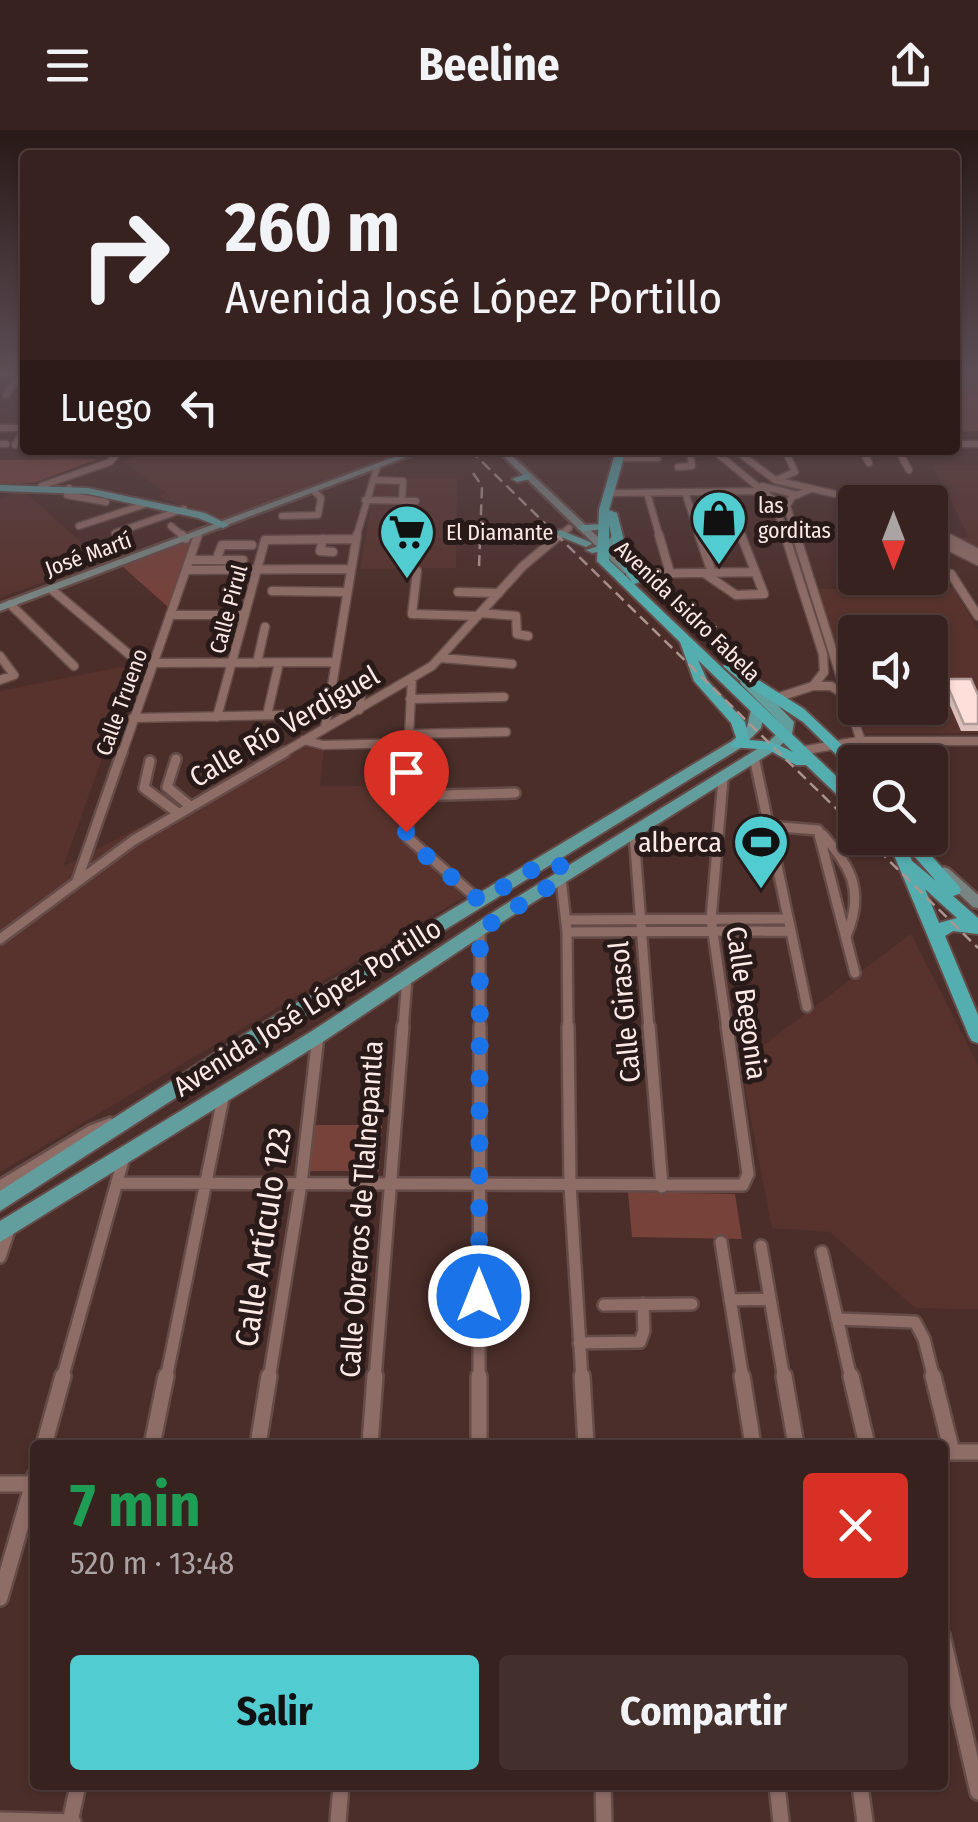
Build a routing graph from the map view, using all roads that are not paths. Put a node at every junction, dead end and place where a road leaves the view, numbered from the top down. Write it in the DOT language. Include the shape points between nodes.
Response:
graph roads {
  1 [pos="117,455"];
  2 [pos="411,455"];
  3 [pos="417,455"];
  4 [pos="496,455"];
  5 [pos="505,455"];
  6 [pos="624,455"];
  7 [pos="624,455"];
  8 [pos="636,455"];
  9 [pos="691,455"];
  10 [pos="719,455"];
  11 [pos="742,455"];
  12 [pos="787,455"];
  13 [pos="865,455"];
  14 [pos="901,455"];
  15 [pos="658,459"];
  16 [pos="869,463"];
  17 [pos="678,467"];
  18 [pos="909,470"];
  19 [pos="376,472"];
  20 [pos="522,478"];
  21 [pos="775,480"];
  22 [pos="42,484"];
  23 [pos="0,487"];
  24 [pos="70,488"];
  25 [pos="764,488"];
  26 [pos="809,490"];
  27 [pos="316,492"];
  28 [pos="684,492"];
  29 [pos="724,492"];
  30 [pos="615,493"];
  31 [pos="648,493"];
  32 [pos="798,495"];
  33 [pos="838,496"];
  34 [pos="365,500"];
  35 [pos="402,500"];
  36 [pos="416,501"];
  37 [pos="838,501"];
  38 [pos="106,502"];
  39 [pos="146,504"];
  40 [pos="183,511"];
  41 [pos="282,516"];
  42 [pos="782,524"];
  43 [pos="793,524"];
  44 [pos="222,525"];
  45 [pos="80,526"];
  46 [pos="171,526"];
  47 [pos="604,527"];
  48 [pos="583,528"];
  49 [pos="564,530"];
  50 [pos="115,534"];
  51 [pos="193,536"];
  52 [pos="617,537"];
  53 [pos="296,539"];
  54 [pos="323,539"];
  55 [pos="356,539"];
  56 [pos="948,540"];
  57 [pos="948,544"];
  58 [pos="252,545"];
  59 [pos="596,551"];
  60 [pos="293,552"];
  61 [pos="333,552"];
  62 [pos="978,552"];
  63 [pos="190,560"];
  64 [pos="216,560"];
  65 [pos="244,560"];
  66 [pos="978,561"];
  67 [pos="350,569"];
  68 [pos="186,570"];
  69 [pos="256,570"];
  70 [pos="417,571"];
  71 [pos="755,572"];
  72 [pos="629,573"];
  73 [pos="670,573"];
  74 [pos="708,573"];
  75 [pos="951,574"];
  76 [pos="802,586"];
  77 [pos="812,587"];
  78 [pos="51,589"];
  79 [pos="272,591"];
  80 [pos="346,592"];
  81 [pos="458,592"];
  82 [pos="499,593"];
  83 [pos="5,606"];
  84 [pos="170,615"];
  85 [pos="245,615"];
  86 [pos="480,615"];
  87 [pos="978,616"];
  88 [pos="265,627"];
  89 [pos="528,636"];
  90 [pos="683,638"];
  91 [pos="0,656"];
  92 [pos="131,656"];
  93 [pos="441,658"];
  94 [pos="279,662"];
  95 [pos="332,662"];
  96 [pos="232,663"];
  97 [pos="257,663"];
  98 [pos="152,664"];
  99 [pos="512,664"];
  100 [pos="74,666"];
  101 [pos="838,670"];
  102 [pos="412,678"];
  103 [pos="0,680"];
  104 [pos="747,682"];
  105 [pos="362,686"];
  106 [pos="812,686"];
  107 [pos="838,690"];
  108 [pos="504,697"];
  109 [pos="410,699"];
  110 [pos="768,703"];
  111 [pos="359,710"];
  112 [pos="326,714"];
  113 [pos="267,715"];
  114 [pos="216,717"];
  115 [pos="133,718"];
  116 [pos="854,725"];
  117 [pos="325,728"];
  118 [pos="506,732"];
  119 [pos="785,734"];
  120 [pos="408,739"];
  121 [pos="304,740"];
  122 [pos="740,741"];
  123 [pos="860,745"];
  124 [pos="948,745"];
  125 [pos="978,745"];
  126 [pos="838,747"];
  127 [pos="775,752"];
  128 [pos="176,759"];
  129 [pos="150,760"];
  130 [pos="724,779"];
  131 [pos="407,791"];
  132 [pos="838,792"];
  133 [pos="515,793"];
  134 [pos="838,801"];
  135 [pos="190,806"];
  136 [pos="178,813"];
  137 [pos="768,826"];
  138 [pos="818,830"];
  139 [pos="634,834"];
  140 [pos="896,855"];
  141 [pos="900,855"];
  142 [pos="920,855"];
  143 [pos="925,855"];
  144 [pos="542,864"];
  145 [pos="905,864"];
  146 [pos="561,879"];
  147 [pos="76,882"];
  148 [pos="480,901"];
  149 [pos="978,904"];
  150 [pos="978,915"];
  151 [pos="712,925"];
  152 [pos="789,925"];
  153 [pos="566,926"];
  154 [pos="640,926"];
  155 [pos="978,927"];
  156 [pos="480,930"];
  157 [pos="846,936"];
  158 [pos="935,938"];
  159 [pos="0,939"];
  160 [pos="855,972"];
  161 [pos="407,978"];
  162 [pos="806,1007"];
  163 [pos="318,1036"];
  164 [pos="978,1036"];
  165 [pos="225,1092"];
  166 [pos="127,1118"];
  167 [pos="125,1154"];
  168 [pos="206,1182"];
  169 [pos="116,1184"];
  170 [pos="301,1184"];
  171 [pos="390,1184"];
  172 [pos="480,1185"];
  173 [pos="570,1185"];
  174 [pos="662,1187"];
  175 [pos="0,1188"];
  176 [pos="0,1202"];
  177 [pos="5,1229"];
  178 [pos="722,1242"];
  179 [pos="761,1246"];
  180 [pos="822,1252"];
  181 [pos="0,1257"];
  182 [pos="770,1299"];
  183 [pos="730,1300"];
  184 [pos="644,1304"];
  185 [pos="692,1304"];
  186 [pos="604,1305"];
  187 [pos="837,1319"];
  188 [pos="579,1343"];
  189 [pos="45,1440"];
  190 [pos="153,1440"];
  191 [pos="259,1440"];
  192 [pos="370,1440"];
  193 [pos="478,1440"];
  194 [pos="586,1440"];
  195 [pos="752,1440"];
  196 [pos="795,1440"];
  197 [pos="866,1440"];
  198 [pos="945,1440"];
  199 [pos="948,1452"];
  200 [pos="978,1452"];
  201 [pos="30,1481"];
  202 [pos="0,1484"];
  203 [pos="30,1495"];
  204 [pos="0,1598"];
  205 [pos="948,1661"];
  206 [pos="77,1790"];
  207 [pos="341,1790"];
  208 [pos="602,1790"];
  209 [pos="778,1790"];
  210 [pos="861,1790"];
  211 [pos="978,1792"];
  212 [pos="0,1820"];
  213 [pos="71,1822"];
  214 [pos="338,1822"];
  215 [pos="604,1822"];
  216 [pos="781,1822"];
  217 [pos="866,1822"];
  1 -- 22 [label="street"];
  2 -- 19 [label="main road, José Martí"];
  3 -- 19 [label="main road, José Martí"];
  4 -- 20 [label="main road, Avenida Isidro Fabela"];
  5 -- 20 [label="main road, Avenida Isidro Fabela"];
  6 -- 30 [label="highway"];
  7 -- 47 [label="highway"];
  8 -- 15 [label="street"];
  9 -- 17 [label="street" via="692,466"];
  10 -- 25 [label="street"];
  11 -- 21 [label="street"];
  12 -- 21 [label="street" via="795,472"];
  13 -- 16 [label="street"];
  14 -- 18 [label="street"];
  19 -- 27 [label="main road, José Martí"];
  19 -- 34 [label="street"];
  19 -- 35 [label="street" via="404,482"];
  20 -- 48 [label="main road, Avenida Isidro Fabela"];
  20 -- 49 [label="main road, Avenida Isidro Fabela"];
  21 -- 25 [label="street"];
  21 -- 26 [label="street"];
  22 -- 23 [label="main road"];
  22 -- 24 [label="main road"];
  22 -- 40 [label="main road" via="120,488"];
  24 -- 38 [label="street" via="67,495"];
  24 -- 39 [label="main road"];
  25 -- 29 [label="street"];
  25 -- 32 [label="street"];
  25 -- 42 [label="street"];
  26 -- 32 [label="street"];
  26 -- 33 [label="street"];
  27 -- 41 [label="street" via="318,515"];
  27 -- 44 [label="main road, José Martí"];
  27 -- 51 [label="main road, José Martí"];
  28 -- 29 [label="street"];
  28 -- 31 [label="street"];
  28 -- 74 [label="street"];
  29 -- 71 [label="street"];
  30 -- 31 [label="street"];
  30 -- 52 [label="highway"];
  31 -- 73 [label="street"];
  32 -- 37 [label="street"];
  32 -- 43 [label="street" via="787,503"];
  34 -- 35 [label="street"];
  34 -- 55 [label="street"];
  35 -- 36 [label="street"];
  39 -- 40 [label="main road"];
  39 -- 45 [label="street"];
  40 -- 44 [label="main road"];
  40 -- 50 [label="street"];
  42 -- 43 [label="street"];
  42 -- 76 [label="street"];
  43 -- 77 [label="street"];
  44 -- 51 [label="main road, José Martí"];
  46 -- 51 [label="street"];
  47 -- 48 [label="main road"];
  47 -- 59 [label="highway"];
  48 -- 59 [label="main road, Avenida Isidro Fabela"];
  49 -- 59 [label="main road"];
  49 -- 82 [label="street, Calle Río Verdiguel"];
  51 -- 63 [label="street, Calle Trueno"];
  51 -- 78 [label="main road, José Martí"];
  52 -- 59 [label="main road"];
  52 -- 72 [label="highway"];
  53 -- 54 [label="street, Calle Pirul"];
  53 -- 60 [label="street"];
  53 -- 69 [label="street, Calle Pirul" via="266,539"];
  54 -- 55 [label="street, Calle Pirul"];
  54 -- 61 [label="street" via="320,552"];
  55 -- 67 [label="street"];
  56 -- 62 [label="street"];
  57 -- 66 [label="street"];
  58 -- 64 [label="street" via="222,546"];
  59 -- 72 [label="main road, Avenida Isidro Fabela"];
  59 -- 90 [label="highway, Avenida Isidro Fabela"];
  63 -- 64 [label="street"];
  63 -- 68 [label="street, Calle Trueno"];
  64 -- 65 [label="street"];
  67 -- 69 [label="street"];
  67 -- 80 [label="street"];
  68 -- 69 [label="street"];
  68 -- 84 [label="street, Calle Trueno"];
  69 -- 85 [label="street, Calle Pirul"];
  70 -- 86 [label="street" via="412,614"];
  71 -- 74 [label="street"];
  71 -- 74 [label="street" via="764,594 732,593"];
  72 -- 73 [label="street"];
  72 -- 104 [label="highway, Avenida Isidro Fabela"];
  73 -- 74 [label="street"];
  75 -- 87 [label="street"];
  76 -- 77 [label="street"];
  76 -- 106 [label="street" via="825,664"];
  77 -- 101 [label="street"];
  78 -- 83 [label="main road, José Martí"];
  78 -- 92 [label="street"];
  79 -- 80 [label="street"];
  80 -- 95 [label="street"];
  81 -- 82 [label="street"];
  82 -- 86 [label="street, Calle Río Verdiguel"];
  83 -- 100 [label="street"];
  84 -- 85 [label="street"];
  84 -- 98 [label="street, Calle Trueno"];
  85 -- 96 [label="street, Calle Pirul"];
  86 -- 89 [label="street" via="516,616 517,634"];
  86 -- 93 [label="street, Calle Río Verdiguel"];
  88 -- 97 [label="street"];
  90 -- 110 [label="highway, Avenida Isidro Fabela"];
  90 -- 122 [label="highway" via="702,682 738,722"];
  91 -- 103 [label="street" via="14,675"];
  93 -- 99 [label="street"];
  93 -- 102 [label="street, Calle Río Verdiguel"];
  94 -- 95 [label="street"];
  94 -- 97 [label="street"];
  94 -- 113 [label="street"];
  95 -- 112 [label="street"];
  96 -- 97 [label="street"];
  96 -- 98 [label="street"];
  96 -- 114 [label="street, Calle Pirul"];
  98 -- 115 [label="street, Calle Trueno"];
  102 -- 109 [label="street"];
  102 -- 111 [label="street, Calle Río Verdiguel"];
  104 -- 110 [label="main road"];
  105 -- 111 [label="street"];
  106 -- 107 [label="street"];
  106 -- 110 [label="street"];
  108 -- 109 [label="street"];
  109 -- 120 [label="street"];
  110 -- 119 [label="highway, Avenida Isidro Fabela"];
  110 -- 122 [label="main road"];
  110 -- 126 [label="highway, Avenida Isidro Fabela" via="812,721"];
  111 -- 117 [label="street, Calle Río Verdiguel"];
  112 -- 113 [label="street"];
  112 -- 117 [label="street"];
  113 -- 114 [label="street"];
  114 -- 115 [label="street"];
  115 -- 147 [label="street, Calle Trueno"];
  116 -- 123 [label="street"];
  117 -- 121 [label="street, Calle Río Verdiguel"];
  118 -- 120 [label="street"];
  119 -- 127 [label="highway, Avenida Isidro Fabela"];
  119 -- 127 [label="main road, Avenida José López Portillo"];
  120 -- 121 [label="street" via="320,745"];
  120 -- 131 [label="street"];
  121 -- 135 [label="street, Calle Río Verdiguel"];
  122 -- 127 [label="highway"];
  122 -- 144 [label="main road, Avenida José López Portillo"];
  124 -- 125 [label="street"];
  126 -- 127 [label="street"];
  127 -- 130 [label="main road, Avenida José López Portillo"];
  127 -- 132 [label="highway, Avenida Isidro Fabela"];
  127 -- 134 [label="highway"];
  127 -- 137 [label="street"];
  128 -- 135 [label="street" via="167,787"];
  129 -- 136 [label="street" via="144,788"];
  130 -- 139 [label="main road, Avenida José López Portillo"];
  130 -- 151 [label="street, Calle Begonia"];
  131 -- 133 [label="street"];
  131 -- 148 [label="street" via="408,838"];
  135 -- 136 [label="street, Calle Río Verdiguel"];
  136 -- 147 [label="street, Calle Río Verdiguel"];
  137 -- 138 [label="street"];
  137 -- 152 [label="street"];
  138 -- 157 [label="street"];
  138 -- 157 [label="street" via="845,859 858,892 857,915"];
  139 -- 146 [label="main road, Avenida José López Portillo"];
  139 -- 154 [label="street, Calle Girasol"];
  140 -- 145 [label="highway"];
  141 -- 145 [label="highway"];
  142 -- 150 [label="highway"];
  143 -- 149 [label="main road"];
  144 -- 146 [label="main road" via="560,865"];
  144 -- 148 [label="main road, Avenida José López Portillo"];
  145 -- 155 [label="highway"];
  145 -- 158 [label="highway"];
  146 -- 153 [label="street"];
  146 -- 156 [label="main road, Avenida José López Portillo"];
  147 -- 159 [label="street, Calle Río Verdiguel"];
  148 -- 166 [label="main road, Avenida José López Portillo"];
  151 -- 152 [label="street"];
  151 -- 154 [label="street"];
  151 -- 174 [label="street, Calle Begonia" via="748,1174 736,1186"];
  152 -- 162 [label="street"];
  153 -- 154 [label="street"];
  153 -- 173 [label="street"];
  154 -- 174 [label="street, Calle Girasol"];
  155 -- 158 [label="highway" via="950,925"];
  156 -- 161 [label="main road, Avenida José López Portillo"];
  156 -- 172 [label="street"];
  157 -- 160 [label="street"];
  158 -- 164 [label="highway"];
  161 -- 163 [label="main road, Avenida José López Portillo"];
  161 -- 171 [label="street, Calle Obreros de Tlalnepantla"];
  163 -- 165 [label="main road, Avenida José López Portillo"];
  163 -- 170 [label="street, Calle Artículo 123"];
  165 -- 167 [label="main road, Avenida José López Portillo"];
  165 -- 168 [label="street"];
  166 -- 175 [label="street" via="94,1130"];
  166 -- 176 [label="main road, Avenida José López Portillo"];
  167 -- 169 [label="street"];
  167 -- 177 [label="main road, Avenida José López Portillo"];
  168 -- 169 [label="street"];
  168 -- 170 [label="street"];
  168 -- 190 [label="street"];
  169 -- 189 [label="street"];
  170 -- 171 [label="street"];
  170 -- 191 [label="street, Calle Artículo 123"];
  171 -- 172 [label="street"];
  171 -- 192 [label="street, Calle Obreros de Tlalnepantla"];
  172 -- 173 [label="street"];
  172 -- 193 [label="street"];
  173 -- 174 [label="street"];
  173 -- 188 [label="street"];
  177 -- 181 [label="street"];
  178 -- 183 [label="street"];
  179 -- 182 [label="street"];
  180 -- 187 [label="street"];
  182 -- 183 [label="street"];
  182 -- 196 [label="street"];
  183 -- 195 [label="street"];
  184 -- 185 [label="street"];
  184 -- 186 [label="street"];
  184 -- 188 [label="street" via="640,1342"];
  187 -- 197 [label="street"];
  187 -- 198 [label="street" via="915,1322"];
  188 -- 194 [label="street"];
  199 -- 200 [label="street"];
  201 -- 202 [label="street"];
  203 -- 204 [label="street"];
  205 -- 211 [label="street"];
  206 -- 213 [label="street"];
  207 -- 214 [label="street"];
  208 -- 215 [label="street"];
  209 -- 216 [label="street"];
  210 -- 217 [label="street"];
  212 -- 213 [label="street"];
}
